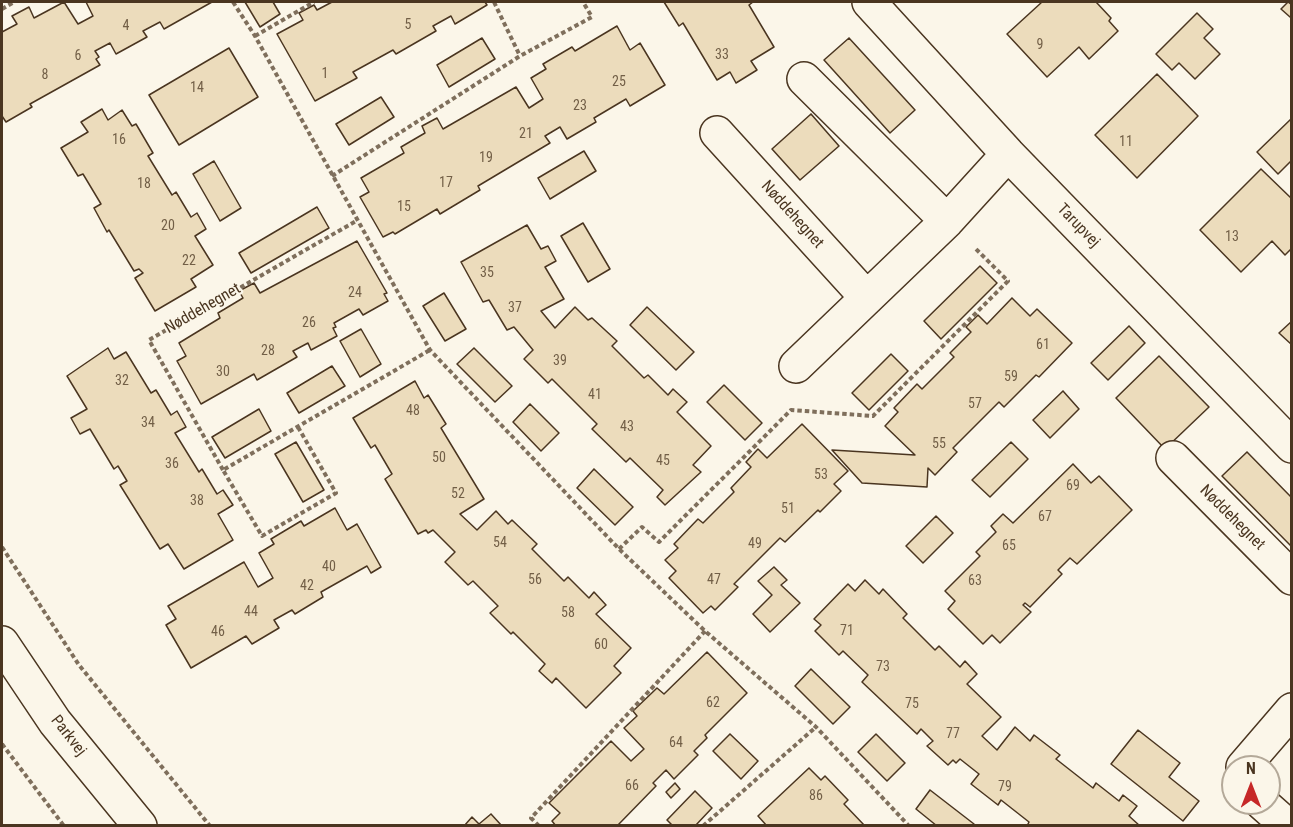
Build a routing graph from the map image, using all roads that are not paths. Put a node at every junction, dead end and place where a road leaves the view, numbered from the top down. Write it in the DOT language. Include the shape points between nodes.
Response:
graph roads {
  1 [pos="869,2"];
  2 [pos="804,79"];
  3 [pos="717,133"];
  4 [pos="1008,154"];
  5 [pos="947,221"];
  6 [pos="867,298"];
  7 [pos="796,366"];
  8 [pos="1292,446"];
  9 [pos="1173,458"];
  10 [pos="1292,578"];
  11 [pos="2,643"];
  12 [pos="1292,710"];
  13 [pos="1254,755"];
  14 [pos="1276,815"];
  15 [pos="140,825"];
  16 [pos="1288,825"];
  1 -- 4 [label="street, Tarupvej"];
  2 -- 5 [label="street"];
  3 -- 6 [label="street, Nøddehegnet"];
  4 -- 5 [label="street"];
  4 -- 8 [label="street, Tarupvej"];
  5 -- 6 [label="street"];
  6 -- 7 [label="street"];
  9 -- 10 [label="street, Nøddehegnet"];
  11 -- 15 [label="street, Parkvej" via="56,722"];
  12 -- 13 [label="street"];
  14 -- 16 [label="street"];
}
